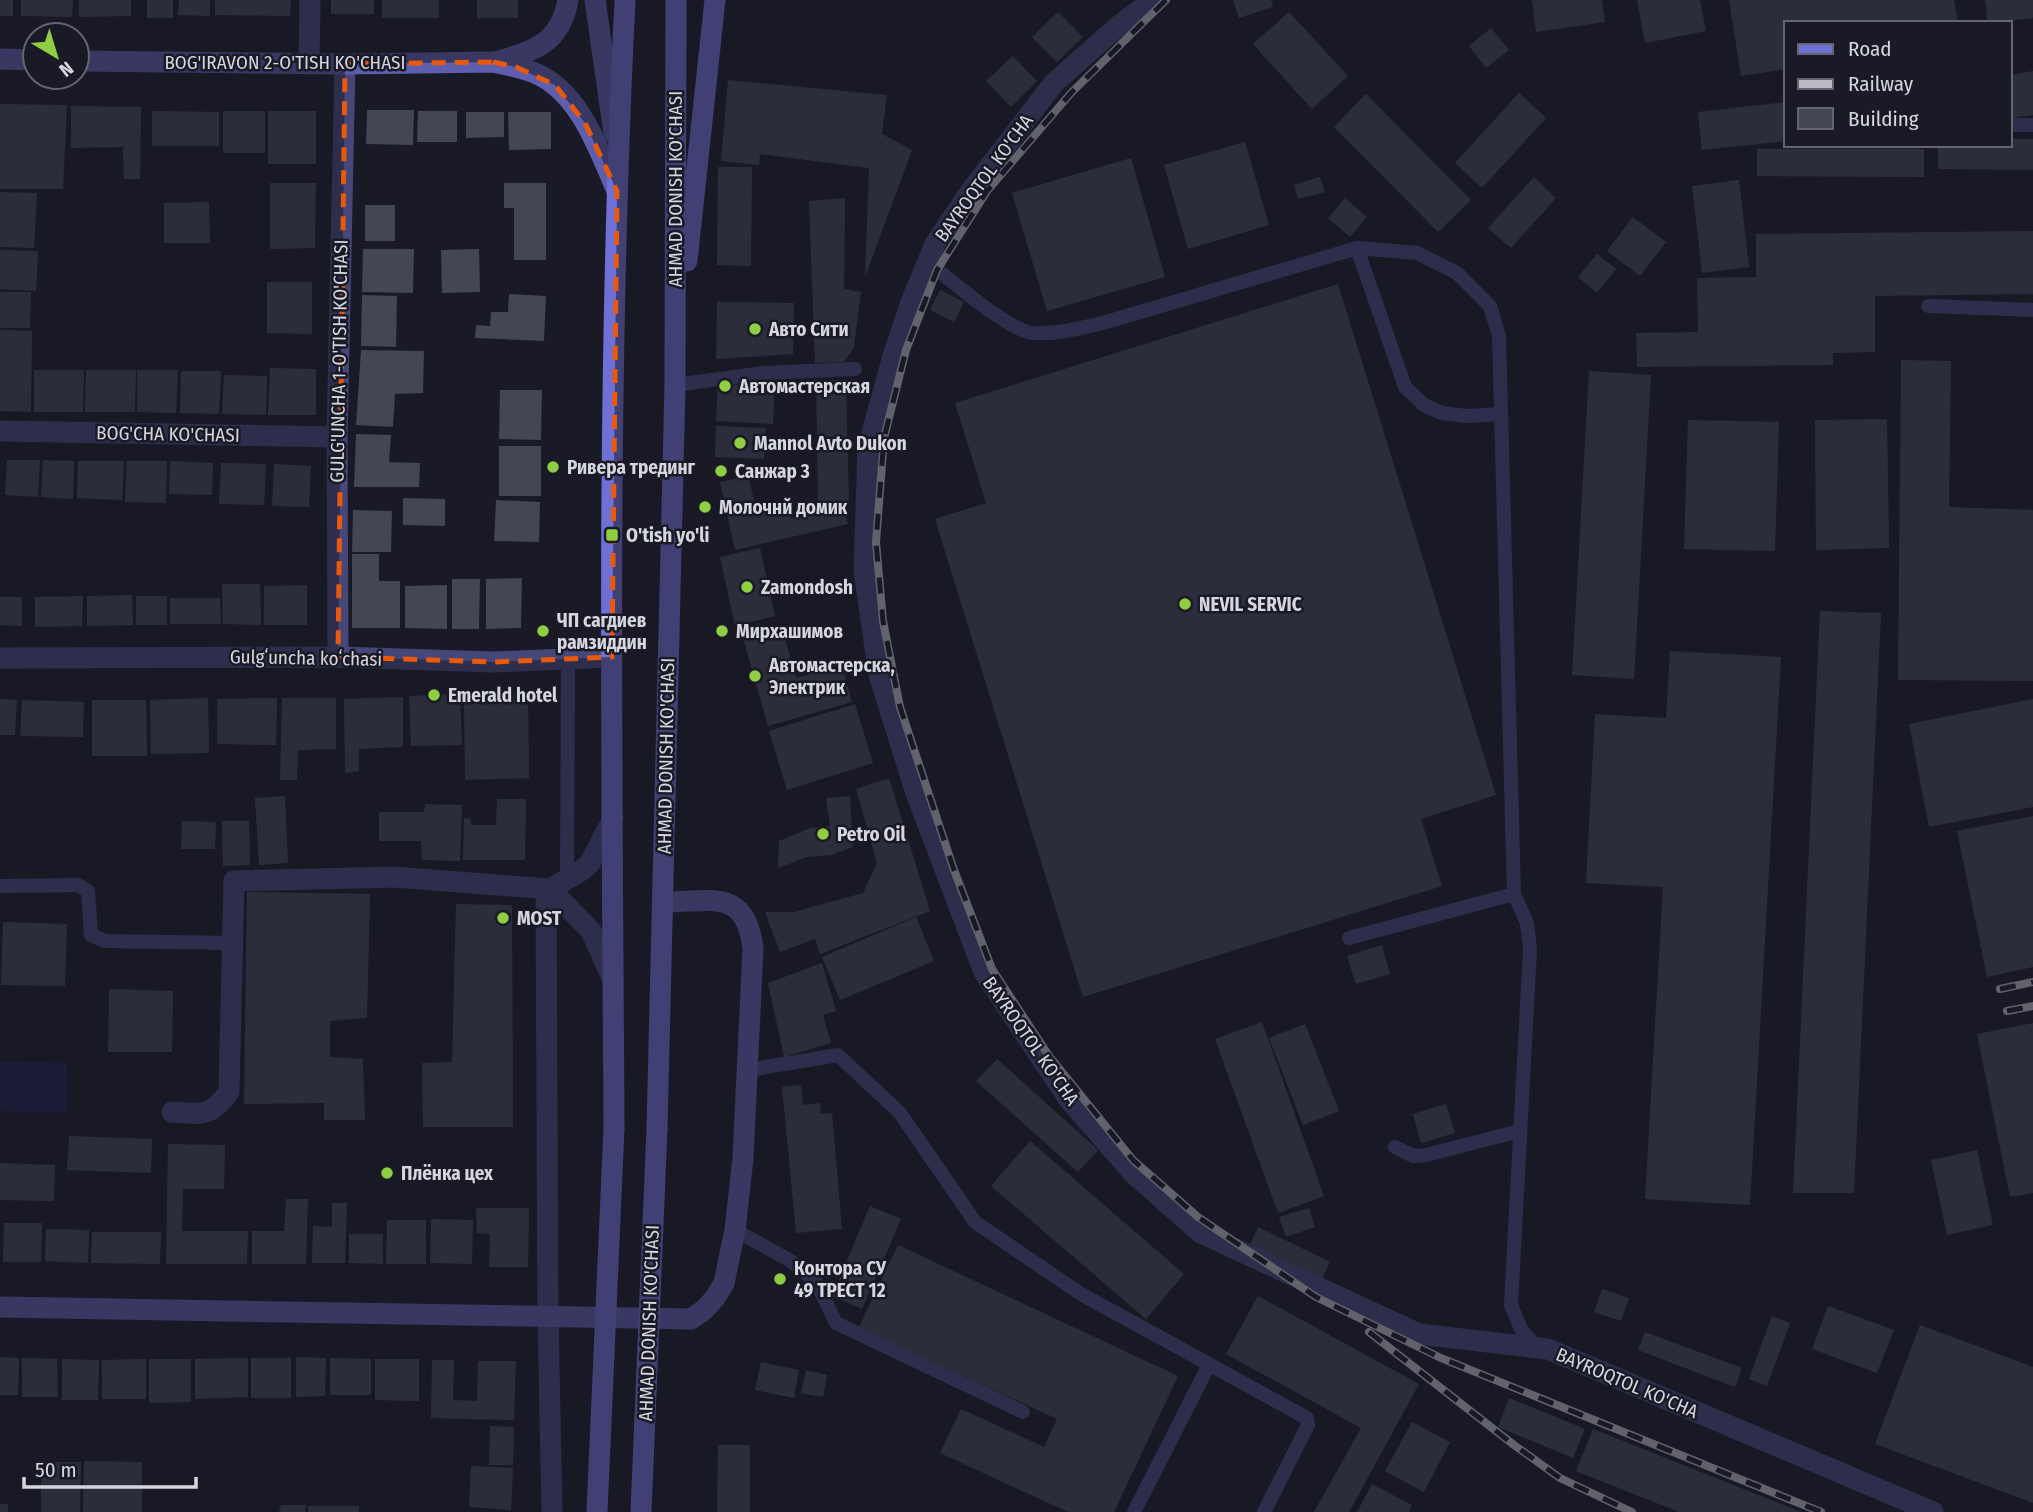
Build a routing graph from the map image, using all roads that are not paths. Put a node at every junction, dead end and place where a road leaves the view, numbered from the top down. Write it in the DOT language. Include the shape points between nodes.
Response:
graph roads {
  1 [pos="310,0"];
  2 [pos="568,0"];
  3 [pos="595,0"];
  4 [pos="625,0"];
  5 [pos="676,0"];
  6 [pos="715,0"];
  7 [pos="1153,0"];
  8 [pos="0,60"];
  9 [pos="21,60"];
  10 [pos="91,61"];
  11 [pos="494,62"];
  12 [pos="309,64"];
  13 [pos="345,64"];
  14 [pos="2012,125"];
  15 [pos="2033,125"];
  16 [pos="617,157"];
  17 [pos="617,191"];
  18 [pos="1357,248"];
  19 [pos="928,262"];
  20 [pos="1928,306"];
  21 [pos="2033,310"];
  22 [pos="855,369"];
  23 [pos="675,385"];
  24 [pos="1501,414"];
  25 [pos="0,431"];
  26 [pos="337,437"];
  27 [pos="338,657"];
  28 [pos="612,657"];
  29 [pos="0,658"];
  30 [pos="568,659"];
  31 [pos="613,818"];
  32 [pos="0,886"];
  33 [pos="554,886"];
  34 [pos="1514,894"];
  35 [pos="663,902"];
  36 [pos="1349,938"];
  37 [pos="232,943"];
  38 [pos="613,979"];
  39 [pos="748,1070"];
  40 [pos="172,1112"];
  41 [pos="1520,1131"];
  42 [pos="1395,1147"];
  43 [pos="735,1230"];
  44 [pos="0,1307"];
  45 [pos="548,1317"];
  46 [pos="1537,1348"];
  47 [pos="1209,1365"];
  48 [pos="1023,1412"];
  49 [pos="552,1512"];
  50 [pos="597,1512"];
  51 [pos="641,1512"];
  52 [pos="1134,1512"];
  53 [pos="1264,1512"];
  54 [pos="1933,1512"];
  1 -- 12 [label="street"];
  2 -- 11 [label="street, BOG'IRAVON 2-O'TISH KO'CHASI" via="558,29 541,46"];
  3 -- 16 [label="street"];
  4 -- 16 [label="main road"];
  5 -- 23 [label="main road, AHMAD DONISH KO'CHASI"];
  6 -- 23 [label="main road"];
  7 -- 19 [label="street, BAYROQTOL KO'CHA" via="1054,83 970,192"];
  8 -- 9 [label="street"];
  10 -- 12 [label="street, BOG'IRAVON 2-O'TISH KO'CHASI"];
  11 -- 13 [label="street, BOG'IRAVON 2-O'TISH KO'CHASI"];
  11 -- 17 [label="street, BOG'IRAVON 2-O'TISH KO'CHASI" via="537,74 555,85 585,123"];
  12 -- 13 [label="street, BOG'IRAVON 2-O'TISH KO'CHASI"];
  13 -- 26 [label="street, GULG'UNCHA 1-O'TISH KO'CHASI"];
  14 -- 15 [label="lane"];
  16 -- 17 [label="main road"];
  17 -- 28 [label="main road"];
  18 -- 19 [label="lane" via="1103,323 1043,332 1014,327"];
  18 -- 24 [label="lane" via="1405,387 1423,405 1442,413"];
  18 -- 24 [label="lane" via="1417,253 1457,273 1490,306 1499,336"];
  19 -- 46 [label="street, BAYROQTOL KO'CHA" via="892,356 868,447 864,571 879,675 916,793 984,972 1068,1098 1135,1174 1201,1233 1419,1334"];
  20 -- 21 [label="lane"];
  22 -- 23 [label="lane" via="764,373"];
  23 -- 35 [label="main road, AHMAD DONISH KO'CHASI"];
  24 -- 34 [label="lane"];
  25 -- 26 [label="street, BOG'CHA KO'CHASI"];
  26 -- 27 [label="street, GULG'UNCHA 1-O'TISH KO'CHASI"];
  27 -- 29 [label="street, Gulgʻuncha koʻchasi"];
  27 -- 30 [label="street, Gulgʻuncha koʻchasi" via="494,662"];
  28 -- 30 [label="street, Gulgʻuncha koʻchasi"];
  28 -- 31 [label="main road"];
  30 -- 33 [label="lane"];
  31 -- 33 [label="street" via="590,863"];
  31 -- 38 [label="main road"];
  32 -- 37 [label="lane" via="78,885 88,891 91,935 105,941"];
  33 -- 37 [label="street" via="394,877 234,881"];
  33 -- 38 [label="street" via="591,931"];
  33 -- 45 [label="street"];
  34 -- 36 [label="lane"];
  34 -- 41 [label="lane" via="1527,923 1530,949"];
  35 -- 39 [label="street" via="727,901 744,916 752,949"];
  35 -- 51 [label="main road, AHMAD DONISH KO'CHASI, bridge"];
  37 -- 40 [label="street" via="229,1092 217,1108 203,1114"];
  38 -- 50 [label="main road, bridge" via="614,1128"];
  39 -- 43 [label="street"];
  39 -- 47 [label="lane" via="838,1055 900,1113 975,1222 1081,1294"];
  41 -- 42 [label="lane" via="1426,1155 1413,1156"];
  41 -- 46 [label="lane" via="1511,1305 1521,1329"];
  43 -- 45 [label="street" via="724,1283 710,1304 691,1319"];
  43 -- 48 [label="lane" via="815,1280 836,1324"];
  44 -- 45 [label="street"];
  45 -- 49 [label="street"];
  46 -- 54 [label="street, BAYROQTOL KO'CHA"];
  47 -- 52 [label="lane"];
  47 -- 53 [label="lane" via="1307,1418 1308,1425"];
}
